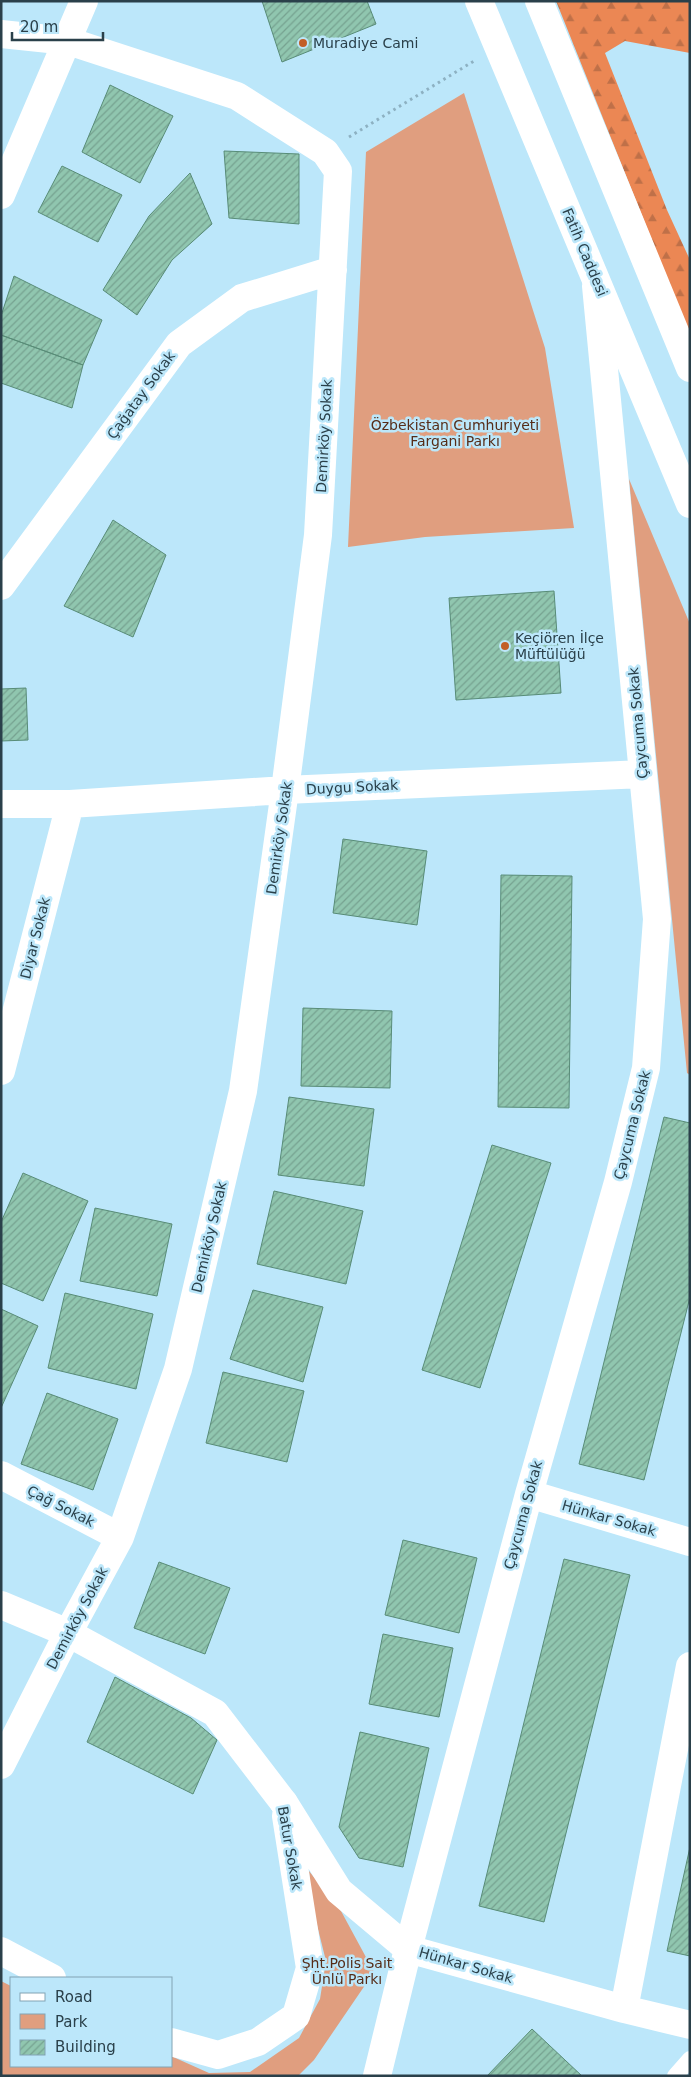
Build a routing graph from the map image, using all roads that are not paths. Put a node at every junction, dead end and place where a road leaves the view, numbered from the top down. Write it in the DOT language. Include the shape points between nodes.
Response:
graph roads {
  1 [pos="84,1"];
  2 [pos="480,1"];
  3 [pos="540,1"];
  4 [pos="1,34"];
  5 [pos="68,41"];
  6 [pos="1,195"];
  7 [pos="333,270"];
  8 [pos="595,277"];
  9 [pos="690,368"];
  10 [pos="690,504"];
  11 [pos="1,586"];
  12 [pos="643,774"];
  13 [pos="286,790"];
  14 [pos="1,804"];
  15 [pos="70,804"];
  16 [pos="1,1071"];
  17 [pos="1,1475"];
  18 [pos="528,1494"];
  19 [pos="120,1537"];
  20 [pos="690,1542"];
  21 [pos="1,1605"];
  22 [pos="68,1633"];
  23 [pos="690,1666"];
  24 [pos="1,1765"];
  25 [pos="284,1803"];
  26 [pos="408,1948"];
  27 [pos="1,1951"];
  28 [pos="50,1977"];
  29 [pos="624,2009"];
  30 [pos="690,2025"];
  31 [pos="172,2042"];
  32 [pos="690,2059"];
  33 [pos="377,2076"];
  34 [pos="676,2076"];
  1 -- 5 [label="street"];
  2 -- 8 [label="street, Fatih Caddesi"];
  3 -- 9 [label="street"];
  4 -- 5 [label="street, Demirköy Sokak"];
  5 -- 6 [label="street"];
  5 -- 7 [label="street, Demirköy Sokak" via="237,96 325,152 338,171"];
  7 -- 11 [label="street, Çağatay Sokak" via="242,298 179,344"];
  7 -- 13 [label="street, Demirköy Sokak" via="318,535"];
  8 -- 10 [label="street, Fatih Caddesi"];
  8 -- 12 [label="street, Çaycuma Sokak"];
  12 -- 13 [label="street, Duygu Sokak"];
  12 -- 18 [label="street, Çaycuma Sokak" via="656,919 646,1068 618,1182"];
  13 -- 15 [label="street, Duygu Sokak"];
  13 -- 19 [label="street, Demirköy Sokak" via="243,1091 178,1369"];
  14 -- 15 [label="street, Duygu Sokak"];
  15 -- 16 [label="street, Diyar Sokak"];
  17 -- 19 [label="street, Çağ Sokak"];
  18 -- 20 [label="street, Hünkar Sokak"];
  18 -- 26 [label="street, Çaycuma Sokak"];
  19 -- 22 [label="street, Demirköy Sokak"];
  21 -- 22 [label="street, Batur Sokak"];
  22 -- 24 [label="street, Demirköy Sokak"];
  22 -- 25 [label="street, Batur Sokak" via="215,1713"];
  23 -- 29 [label="street"];
  25 -- 26 [label="street, Hünkar Sokak" via="338,1891"];
  25 -- 31 [label="street, Batur Sokak" via="310,1968 296,2016 258,2042 218,2054"];
  26 -- 29 [label="street, Hünkar Sokak"];
  26 -- 33 [label="street, Çaycuma Sokak"];
  27 -- 28 [label="street"];
  29 -- 30 [label="street, Hünkar Sokak"];
  32 -- 34 [label="lane"];
}
